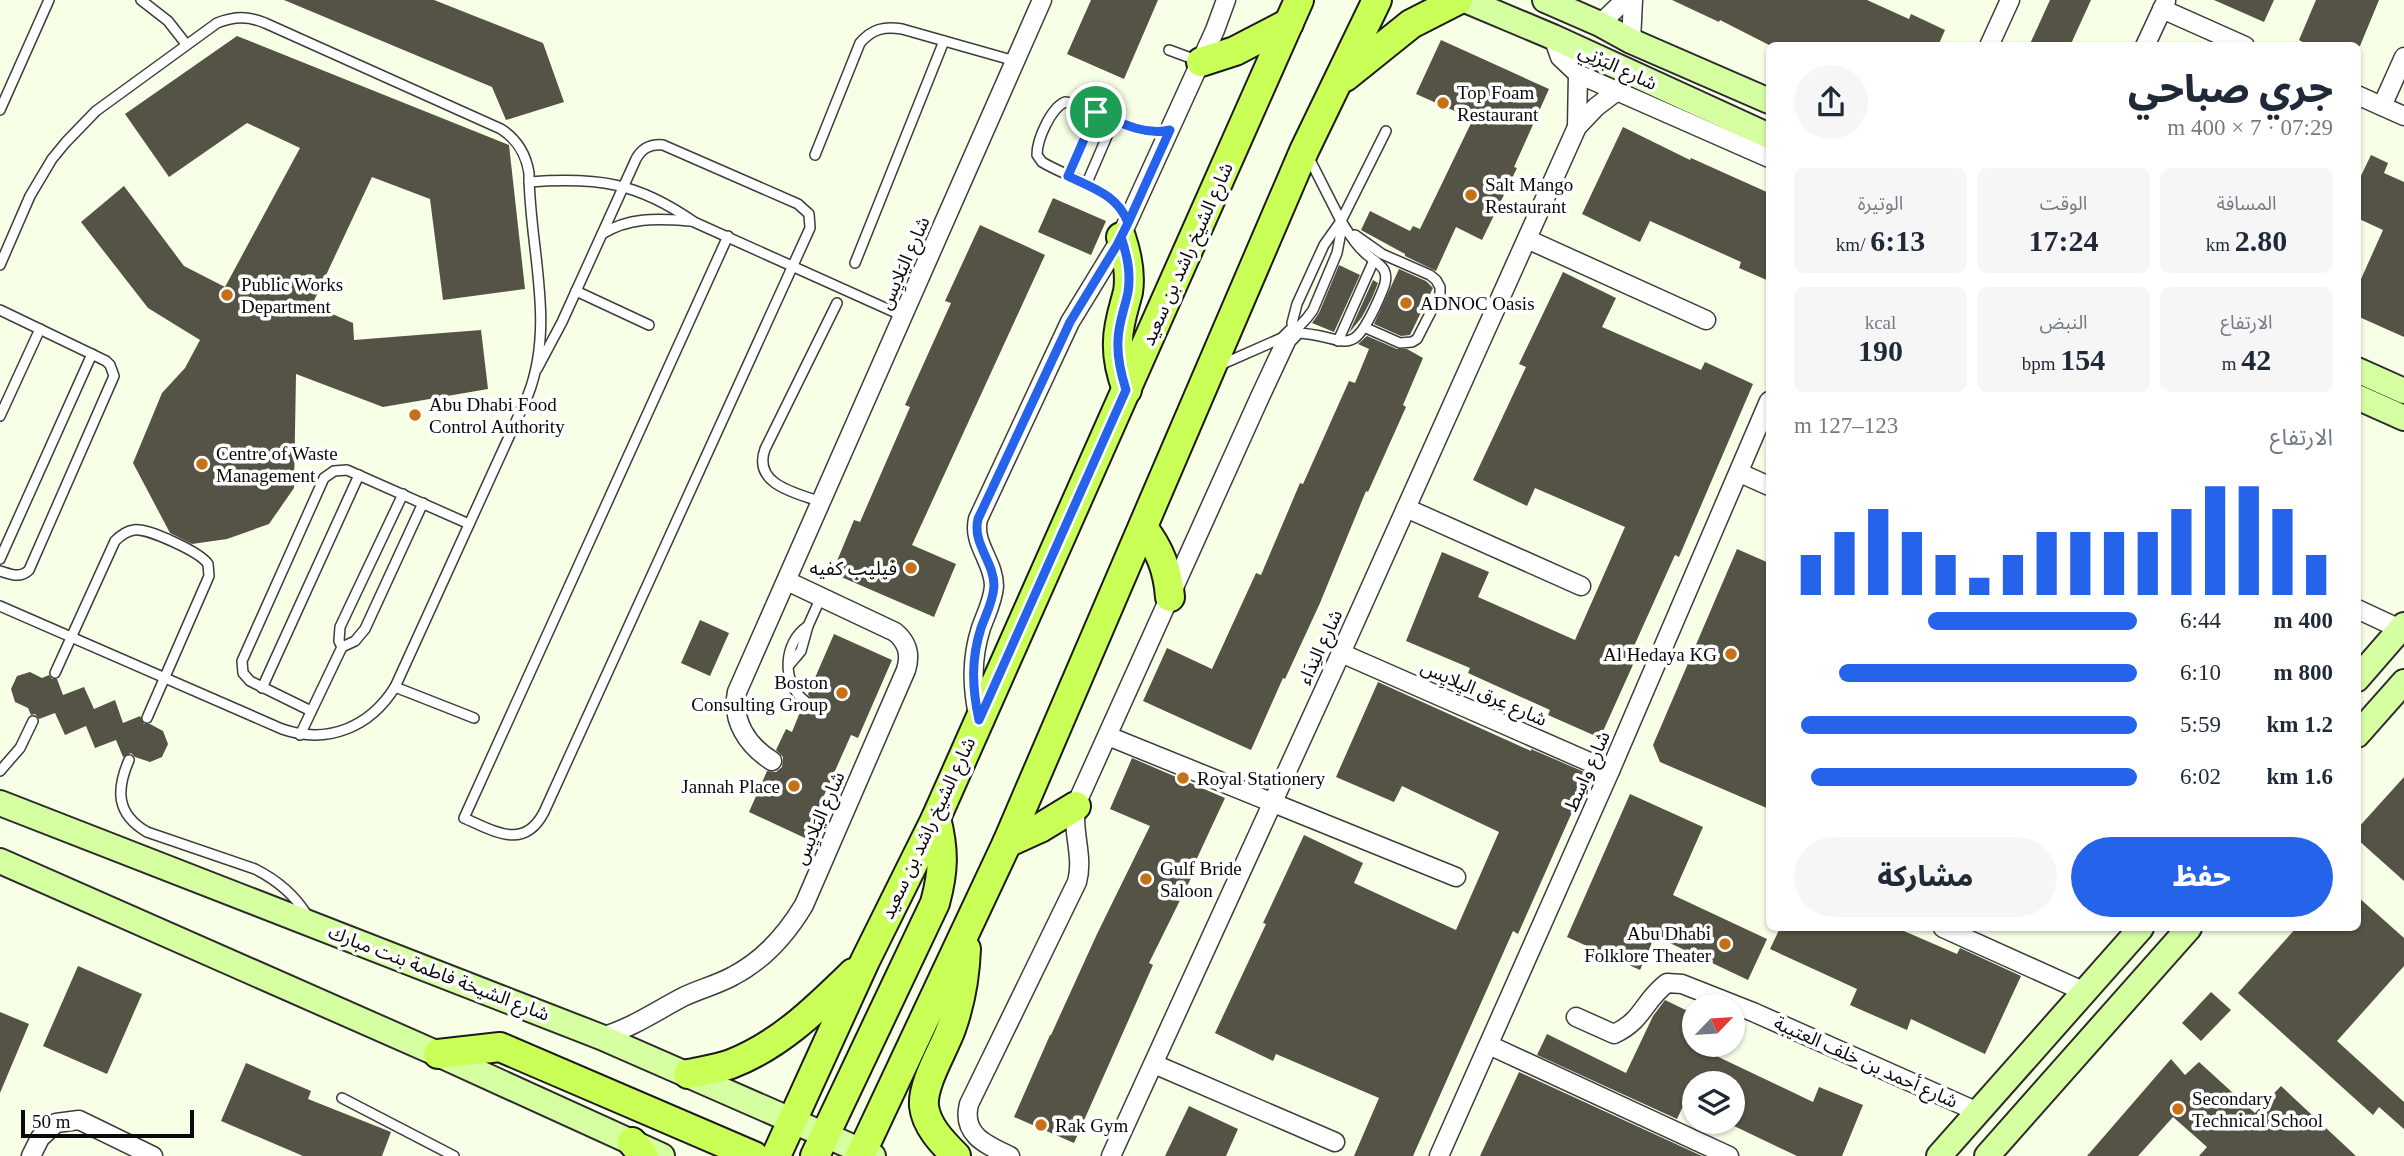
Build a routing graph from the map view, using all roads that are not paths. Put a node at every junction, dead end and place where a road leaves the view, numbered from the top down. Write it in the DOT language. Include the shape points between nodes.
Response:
graph roads {
  1 [pos="49,0"];
  2 [pos="141,0"];
  3 [pos="1042,0"];
  4 [pos="1226,0"];
  5 [pos="1377,0"];
  6 [pos="1458,0"];
  7 [pos="1465,0"];
  8 [pos="1545,0"];
  9 [pos="1625,0"];
  10 [pos="1633,0"];
  11 [pos="2010,0"];
  12 [pos="2164,5"];
  13 [pos="1294,12"];
  14 [pos="1600,24"];
  15 [pos="1553,37"];
  16 [pos="944,40"];
  17 [pos="1631,41"];
  18 [pos="1991,42"];
  19 [pos="2147,42"];
  20 [pos="2237,42"];
  21 [pos="186,44"];
  22 [pos="1169,50"];
  23 [pos="2404,57"];
  24 [pos="1015,61"];
  25 [pos="1201,62"];
  26 [pos="1577,74"];
  27 [pos="1334,85"];
  28 [pos="1617,91"];
  29 [pos="2361,97"];
  30 [pos="1766,101"];
  31 [pos="2382,106"];
  32 [pos="0,110"];
  33 [pos="1096,112"];
  34 [pos="2404,116"];
  35 [pos="1114,120"];
  36 [pos="1577,127"];
  37 [pos="1170,130"];
  38 [pos="1386,131"];
  39 [pos="1766,135"];
  40 [pos="1304,150"];
  41 [pos="816,155"];
  42 [pos="1766,157"];
  43 [pos="1068,176"];
  44 [pos="529,182"];
  45 [pos="1086,184"];
  46 [pos="623,186"];
  47 [pos="1341,221"];
  48 [pos="694,222"];
  49 [pos="1124,230"];
  50 [pos="602,234"];
  51 [pos="728,236"];
  52 [pos="1527,239"];
  53 [pos="3,252"];
  54 [pos="1374,260"];
  55 [pos="855,263"];
  56 [pos="0,265"];
  57 [pos="793,266"];
  58 [pos="576,291"];
  59 [pos="837,303"];
  60 [pos="0,310"];
  61 [pos="903,316"];
  62 [pos="1706,320"];
  63 [pos="649,324"];
  64 [pos="1366,328"];
  65 [pos="40,329"];
  66 [pos="1293,333"];
  67 [pos="1338,341"];
  68 [pos="92,354"];
  69 [pos="537,369"];
  70 [pos="1210,369"];
  71 [pos="2361,372"];
  72 [pos="1126,390"];
  73 [pos="2404,390"];
  74 [pos="2361,399"];
  75 [pos="1766,408"];
  76 [pos="0,416"];
  77 [pos="2404,418"];
  78 [pos="1740,473"];
  79 [pos="359,475"];
  80 [pos="1766,485"];
  81 [pos="403,494"];
  82 [pos="821,502"];
  83 [pos="422,503"];
  84 [pos="1406,508"];
  85 [pos="470,524"];
  86 [pos="1143,528"];
  87 [pos="0,559"];
  88 [pos="0,570"];
  89 [pos="787,580"];
  90 [pos="1581,586"];
  91 [pos="821,597"];
  92 [pos="1170,597"];
  93 [pos="0,606"];
  94 [pos="2361,612"];
  95 [pos="2402,627"];
  96 [pos="72,637"];
  97 [pos="342,648"];
  98 [pos="1341,653"];
  99 [pos="55,673"];
  100 [pos="2361,674"];
  101 [pos="164,678"];
  102 [pos="2404,682"];
  103 [pos="395,687"];
  104 [pos="262,688"];
  105 [pos="805,701"];
  106 [pos="311,711"];
  107 [pos="147,718"];
  108 [pos="474,718"];
  109 [pos="979,720"];
  110 [pos="33,721"];
  111 [pos="2361,730"];
  112 [pos="300,735"];
  113 [pos="1108,736"];
  114 [pos="128,761"];
  115 [pos="772,761"];
  116 [pos="0,771"];
  117 [pos="1610,771"];
  118 [pos="0,803"];
  119 [pos="1272,803"];
  120 [pos="1076,806"];
  121 [pos="936,818"];
  122 [pos="1007,843"];
  123 [pos="0,861"];
  124 [pos="1457,877"];
  125 [pos="311,923"];
  126 [pos="966,930"];
  127 [pos="1949,931"];
  128 [pos="2138,931"];
  129 [pos="2186,931"];
  130 [pos="865,961"];
  131 [pos="2085,992"];
  132 [pos="1576,1017"];
  133 [pos="601,1037"];
  134 [pos="1489,1045"];
  135 [pos="438,1054"];
  136 [pos="1154,1064"];
  137 [pos="688,1074"];
  138 [pos="342,1098"];
  139 [pos="1978,1112"];
  140 [pos="791,1120"];
  141 [pos="1335,1142"];
  142 [pos="820,1146"];
  143 [pos="638,1149"];
  144 [pos="1114,1153"];
  145 [pos="863,1155"];
  146 [pos="31,1156"];
  147 [pos="153,1156"];
  148 [pos="454,1156"];
  149 [pos="662,1156"];
  150 [pos="754,1156"];
  151 [pos="776,1156"];
  152 [pos="803,1156"];
  153 [pos="956,1156"];
  154 [pos="1010,1156"];
  155 [pos="1439,1156"];
  156 [pos="1729,1156"];
  157 [pos="1939,1156"];
  158 [pos="1987,1156"];
  1 -- 32 [label="lane"];
  2 -- 21 [label="lane" via="168,21"];
  3 -- 24 [label="street, شارع اليَلايِس"];
  4 -- 25 [label="street"];
  5 -- 27 [label="main road"];
  6 -- 27 [label="main road" via="1410,24"];
  7 -- 15 [label="main road, شارع البَرْنِي"];
  8 -- 14 [label="main road, شارع البَرْنِي"];
  9 -- 14 [label="street"];
  10 -- 17 [label="street"];
  11 -- 18 [label="street"];
  12 -- 19 [label="street"];
  12 -- 20 [label="street"];
  13 -- 25 [label="main road" via="1235,51"];
  13 -- 72 [label="main road, شارع الشيخ راشد بن سعيد"];
  14 -- 17 [label="main road, شارع البَرْنِي"];
  15 -- 26 [label="street" via="1560,57"];
  15 -- 39 [label="main road, شارع البَرْنِي"];
  16 -- 24 [label="lane"];
  16 -- 41 [label="lane" via="890,27 868,34 855,54"];
  16 -- 55 [label="lane"];
  17 -- 30 [label="main road, شارع البَرْنِي"];
  21 -- 44 [label="lane" via="227,19 256,19 501,130 521,148"];
  21 -- 53 [label="lane" via="96,111 66,142 30,196"];
  22 -- 25 [label="lane"];
  23 -- 31 [label="street"];
  24 -- 61 [label="street, شارع اليَلايِس"];
  25 -- 37 [label="street"];
  26 -- 28 [label="street"];
  26 -- 36 [label="street, شارع النِدَاء"];
  27 -- 40 [label="main road"];
  28 -- 36 [label="street, شارع النِدَاء"];
  28 -- 42 [label="street"];
  29 -- 31 [label="street"];
  31 -- 34 [label="street"];
  33 -- 35 [label="lane"];
  33 -- 43 [label="lane"];
  33 -- 43 [label="lane" via="1061,103 1039,142 1037,155 1042,162"];
  35 -- 37 [label="lane" via="1148,132"];
  35 -- 45 [label="lane"];
  36 -- 52 [label="street, شارع النِدَاء"];
  37 -- 49 [label="street"];
  38 -- 47 [label="lane"];
  40 -- 47 [label="lane"];
  40 -- 70 [label="main road"];
  43 -- 45 [label="lane"];
  44 -- 46 [label="lane" via="581,179"];
  44 -- 69 [label="lane" via="541,326"];
  45 -- 49 [label="lane" via="1115,201"];
  46 -- 48 [label="lane"];
  46 -- 50 [label="lane"];
  46 -- 57 [label="lane" via="639,153 656,144 798,204 806,209 811,223"];
  47 -- 54 [label="lane"];
  47 -- 64 [label="lane" via="1370,247 1430,275 1440,287 1421,334 1412,342 1400,343"];
  47 -- 66 [label="lane" via="1297,304"];
  47 -- 66 [label="lane" via="1337,253 1313,310"];
  48 -- 50 [label="lane" via="635,220"];
  48 -- 51 [label="lane"];
  49 -- 72 [label="main road" via="1129,272 1118,349"];
  49 -- 109 [label="street" via="1070,322 978,519 978,542 992,568 994,589 973,664"];
  50 -- 58 [label="lane"];
  51 -- 57 [label="lane"];
  51 -- 57 [label="lane" via="464,818 509,836 527,832 540,820"];
  52 -- 62 [label="street"];
  52 -- 84 [label="street, شارع النِدَاء"];
  53 -- 56 [label="lane"];
  54 -- 64 [label="lane" via="1382,267 1386,282"];
  54 -- 67 [label="lane"];
  57 -- 61 [label="lane"];
  58 -- 63 [label="lane"];
  58 -- 69 [label="lane"];
  59 -- 82 [label="lane" via="762,462 765,475 775,484"];
  60 -- 65 [label="lane"];
  61 -- 82 [label="street, شارع اليَلايِس"];
  64 -- 67 [label="lane" via="1353,339"];
  65 -- 68 [label="lane"];
  65 -- 76 [label="lane"];
  66 -- 67 [label="lane"];
  66 -- 70 [label="lane"];
  66 -- 92 [label="street"];
  68 -- 87 [label="lane"];
  68 -- 88 [label="lane" via="110,365 113,382 29,570 16,576"];
  69 -- 85 [label="lane"];
  70 -- 86 [label="main road"];
  71 -- 73 [label="main road"];
  72 -- 109 [label="main road, شارع الشيخ راشد بن سعيد"];
  74 -- 77 [label="main road"];
  75 -- 78 [label="street, شارع واسِط"];
  78 -- 80 [label="street"];
  78 -- 117 [label="street, شارع واسِط"];
  79 -- 81 [label="lane"];
  79 -- 104 [label="lane"];
  79 -- 104 [label="lane" via="340,469 320,484 242,661 245,678"];
  81 -- 83 [label="lane"];
  81 -- 97 [label="lane" via="340,626"];
  82 -- 89 [label="street, شارع اليَلايِس"];
  83 -- 85 [label="lane"];
  83 -- 97 [label="lane" via="365,629"];
  84 -- 90 [label="street"];
  84 -- 98 [label="street, شارع النِدَاء"];
  85 -- 103 [label="lane"];
  86 -- 92 [label="main road" via="1160,553"];
  86 -- 122 [label="main road"];
  89 -- 91 [label="street, شارع اليَلايِس"];
  89 -- 115 [label="street, شارع اليَلايِس" via="744,678 746,705 740,723 752,745"];
  91 -- 105 [label="lane" via="801,651 790,664 789,678"];
  91 -- 133 [label="street, شارع اليَلايِس" via="895,632 905,642 909,656 804,905 781,939 750,966"];
  92 -- 113 [label="street"];
  93 -- 96 [label="lane"];
  94 -- 95 [label="street"];
  95 -- 100 [label="main road"];
  96 -- 99 [label="lane"];
  96 -- 101 [label="lane"];
  96 -- 101 [label="lane" via="115,541 132,530 147,531 200,555 210,570"];
  97 -- 106 [label="lane"];
  98 -- 117 [label="street, شارع عِرق اليِلايِس"];
  98 -- 119 [label="street, شارع النِدَاء"];
  101 -- 107 [label="lane"];
  101 -- 112 [label="lane"];
  102 -- 111 [label="main road"];
  103 -- 108 [label="lane"];
  103 -- 112 [label="lane" via="377,711 352,728 323,736"];
  104 -- 106 [label="lane"];
  106 -- 112 [label="lane"];
  109 -- 121 [label="main road, شارع الشيخ راشد بن سعيد"];
  110 -- 116 [label="lane"];
  113 -- 119 [label="street"];
  113 -- 120 [label="street"];
  114 -- 125 [label="lane" via="120,792 123,808 133,822 147,832 267,875 288,891"];
  117 -- 134 [label="street, شارع واسِط"];
  118 -- 125 [label="main road, شارع الشيخة فاطمة بنت مبارك"];
  119 -- 124 [label="street"];
  119 -- 136 [label="street, شارع النِدَاء"];
  120 -- 122 [label="main road"];
  120 -- 154 [label="street" via="1074,823 1081,862 1077,882 967,1112 977,1139"];
  121 -- 130 [label="main road, شارع الشيخ راشد بن سعيد"];
  121 -- 142 [label="main road" via="943,848 935,903"];
  122 -- 126 [label="main road"];
  123 -- 135 [label="main road"];
  125 -- 133 [label="main road, شارع الشيخة فاطمة بنت مبارك"];
  126 -- 145 [label="main road"];
  126 -- 153 [label="main road" via="952,1027 924,1098 927,1119"];
  127 -- 131 [label="street"];
  128 -- 131 [label="main road, شارع أحمد بن خلف العتيبة"];
  129 -- 158 [label="main road"];
  130 -- 137 [label="main road" via="803,1021 762,1050 728,1065"];
  130 -- 140 [label="main road, شارع الشيخ راشد بن سعيد"];
  131 -- 139 [label="main road, شارع أحمد بن خلف العتيبة"];
  132 -- 139 [label="street, شارع أحمد بن خلف العتيبة" via="1614,1034 1636,1021 1655,992 1667,983 1682,984"];
  133 -- 137 [label="main road, شارع الشيخة فاطمة بنت مبارك"];
  134 -- 155 [label="street, شارع واسِط"];
  134 -- 156 [label="street"];
  135 -- 143 [label="main road"];
  135 -- 150 [label="main road" via="500,1047"];
  136 -- 141 [label="street"];
  136 -- 144 [label="street, شارع النِدَاء"];
  137 -- 140 [label="main road, شارع الشيخة فاطمة بنت مبارك"];
  138 -- 148 [label="lane"];
  139 -- 157 [label="main road, شارع أحمد بن خلف العتيبة"];
  140 -- 142 [label="main road, شارع الشيخة فاطمة بنت مبارك"];
  140 -- 151 [label="main road, شارع الشيخ راشد بن سعيد"];
  140 -- 152 [label="main road"];
  142 -- 145 [label="main road, شارع الشيخة فاطمة بنت مبارك"];
  143 -- 149 [label="main road"];
  146 -- 147 [label="street" via="40,1138 56,1123 79,1120"];
}
